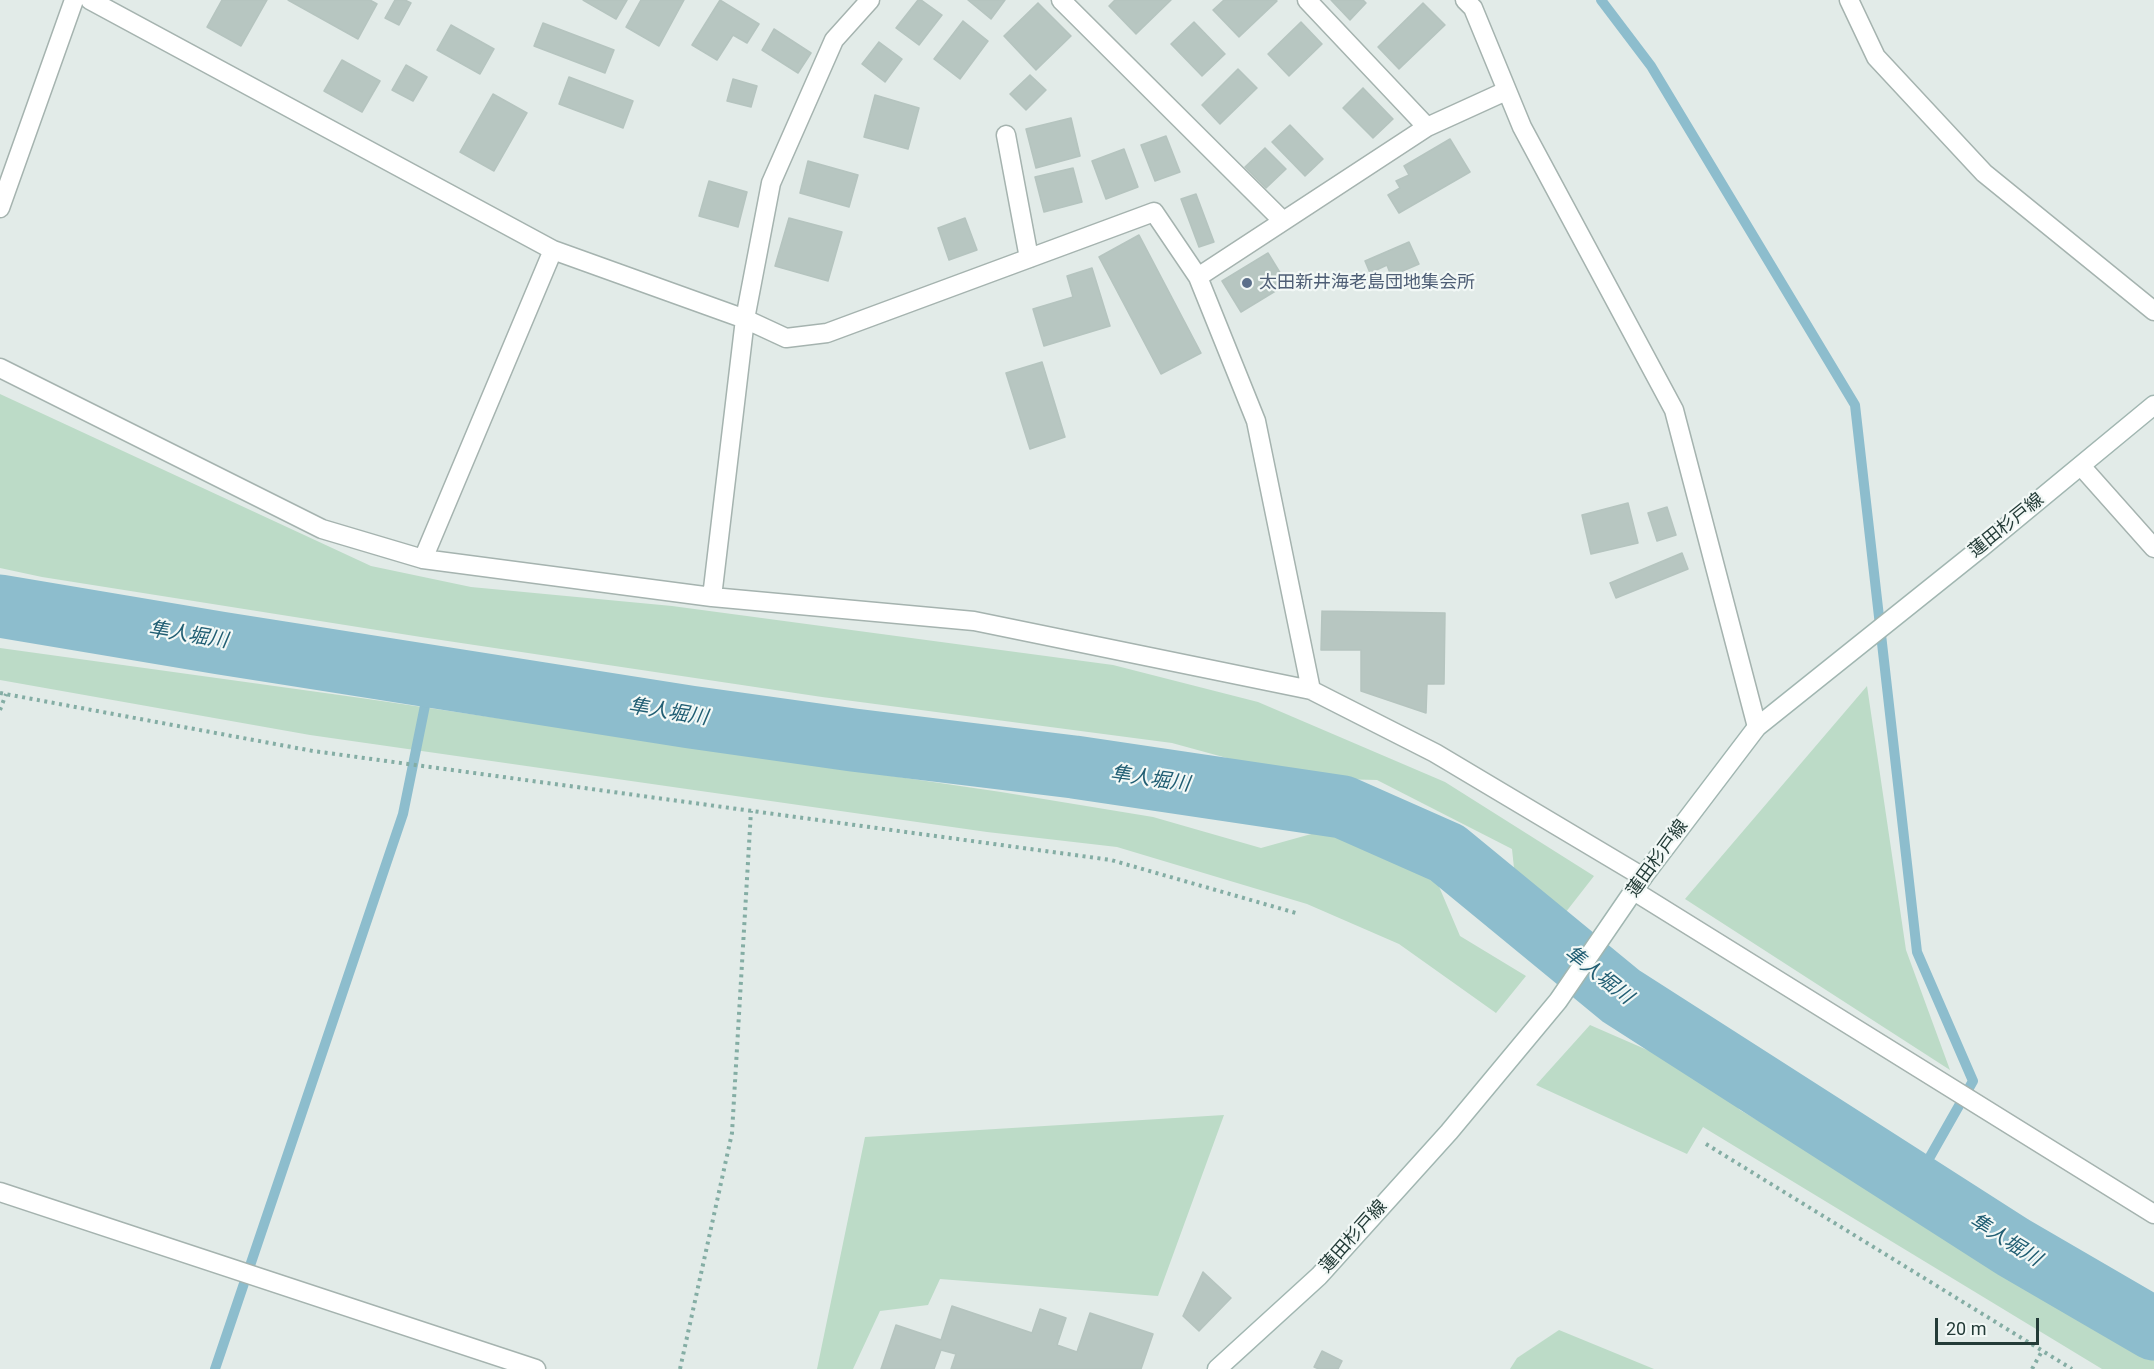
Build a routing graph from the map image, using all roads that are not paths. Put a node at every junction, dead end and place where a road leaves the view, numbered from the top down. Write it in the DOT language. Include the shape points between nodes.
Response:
graph roads {
  1 [pos="74,0"];
  2 [pos="90,0"];
  3 [pos="870,0"];
  4 [pos="1061,0"];
  5 [pos="1307,0"];
  6 [pos="1465,0"];
  7 [pos="1849,0"];
  8 [pos="1506,91"];
  9 [pos="1426,127"];
  10 [pos="1006,135"];
  11 [pos="0,208"];
  12 [pos="1283,221"];
  13 [pos="553,250"];
  14 [pos="1029,258"];
  15 [pos="1198,278"];
  16 [pos="2154,311"];
  17 [pos="745,319"];
  18 [pos="0,368"];
  19 [pos="2154,405"];
  20 [pos="2081,466"];
  21 [pos="2154,548"];
  22 [pos="423,559"];
  23 [pos="712,597"];
  24 [pos="1311,690"];
  25 [pos="1757,727"];
  26 [pos="1639,884"];
  27 [pos="0,1192"];
  28 [pos="2154,1214"];
  29 [pos="536,1369"];
  30 [pos="1217,1369"];
  1 -- 11 [label="street"];
  2 -- 13 [label="street"];
  3 -- 17 [label="street" via="834,40 771,183"];
  4 -- 12 [label="street"];
  5 -- 9 [label="street"];
  6 -- 8 [label="street" via="1473,8"];
  7 -- 16 [label="street" via="1876,57 1984,173"];
  8 -- 9 [label="street"];
  8 -- 25 [label="street" via="1674,410"];
  9 -- 12 [label="street"];
  10 -- 14 [label="street"];
  12 -- 15 [label="street"];
  13 -- 17 [label="street"];
  13 -- 22 [label="street"];
  14 -- 15 [label="street" via="1154,212"];
  14 -- 17 [label="street" via="827,333 786,338"];
  15 -- 24 [label="street" via="1256,421"];
  17 -- 23 [label="street"];
  18 -- 22 [label="street" via="322,529"];
  19 -- 20 [label="street, 蓮田杉戸線"];
  20 -- 21 [label="street"];
  20 -- 25 [label="street, 蓮田杉戸線"];
  22 -- 23 [label="street"];
  23 -- 24 [label="street" via="974,621"];
  24 -- 26 [label="street" via="1436,753"];
  25 -- 26 [label="street, 蓮田杉戸線"];
  26 -- 28 [label="street"];
  26 -- 30 [label="street, 蓮田杉戸線" via="1558,1001 1449,1132 1318,1276"];
  27 -- 29 [label="street"];
}
